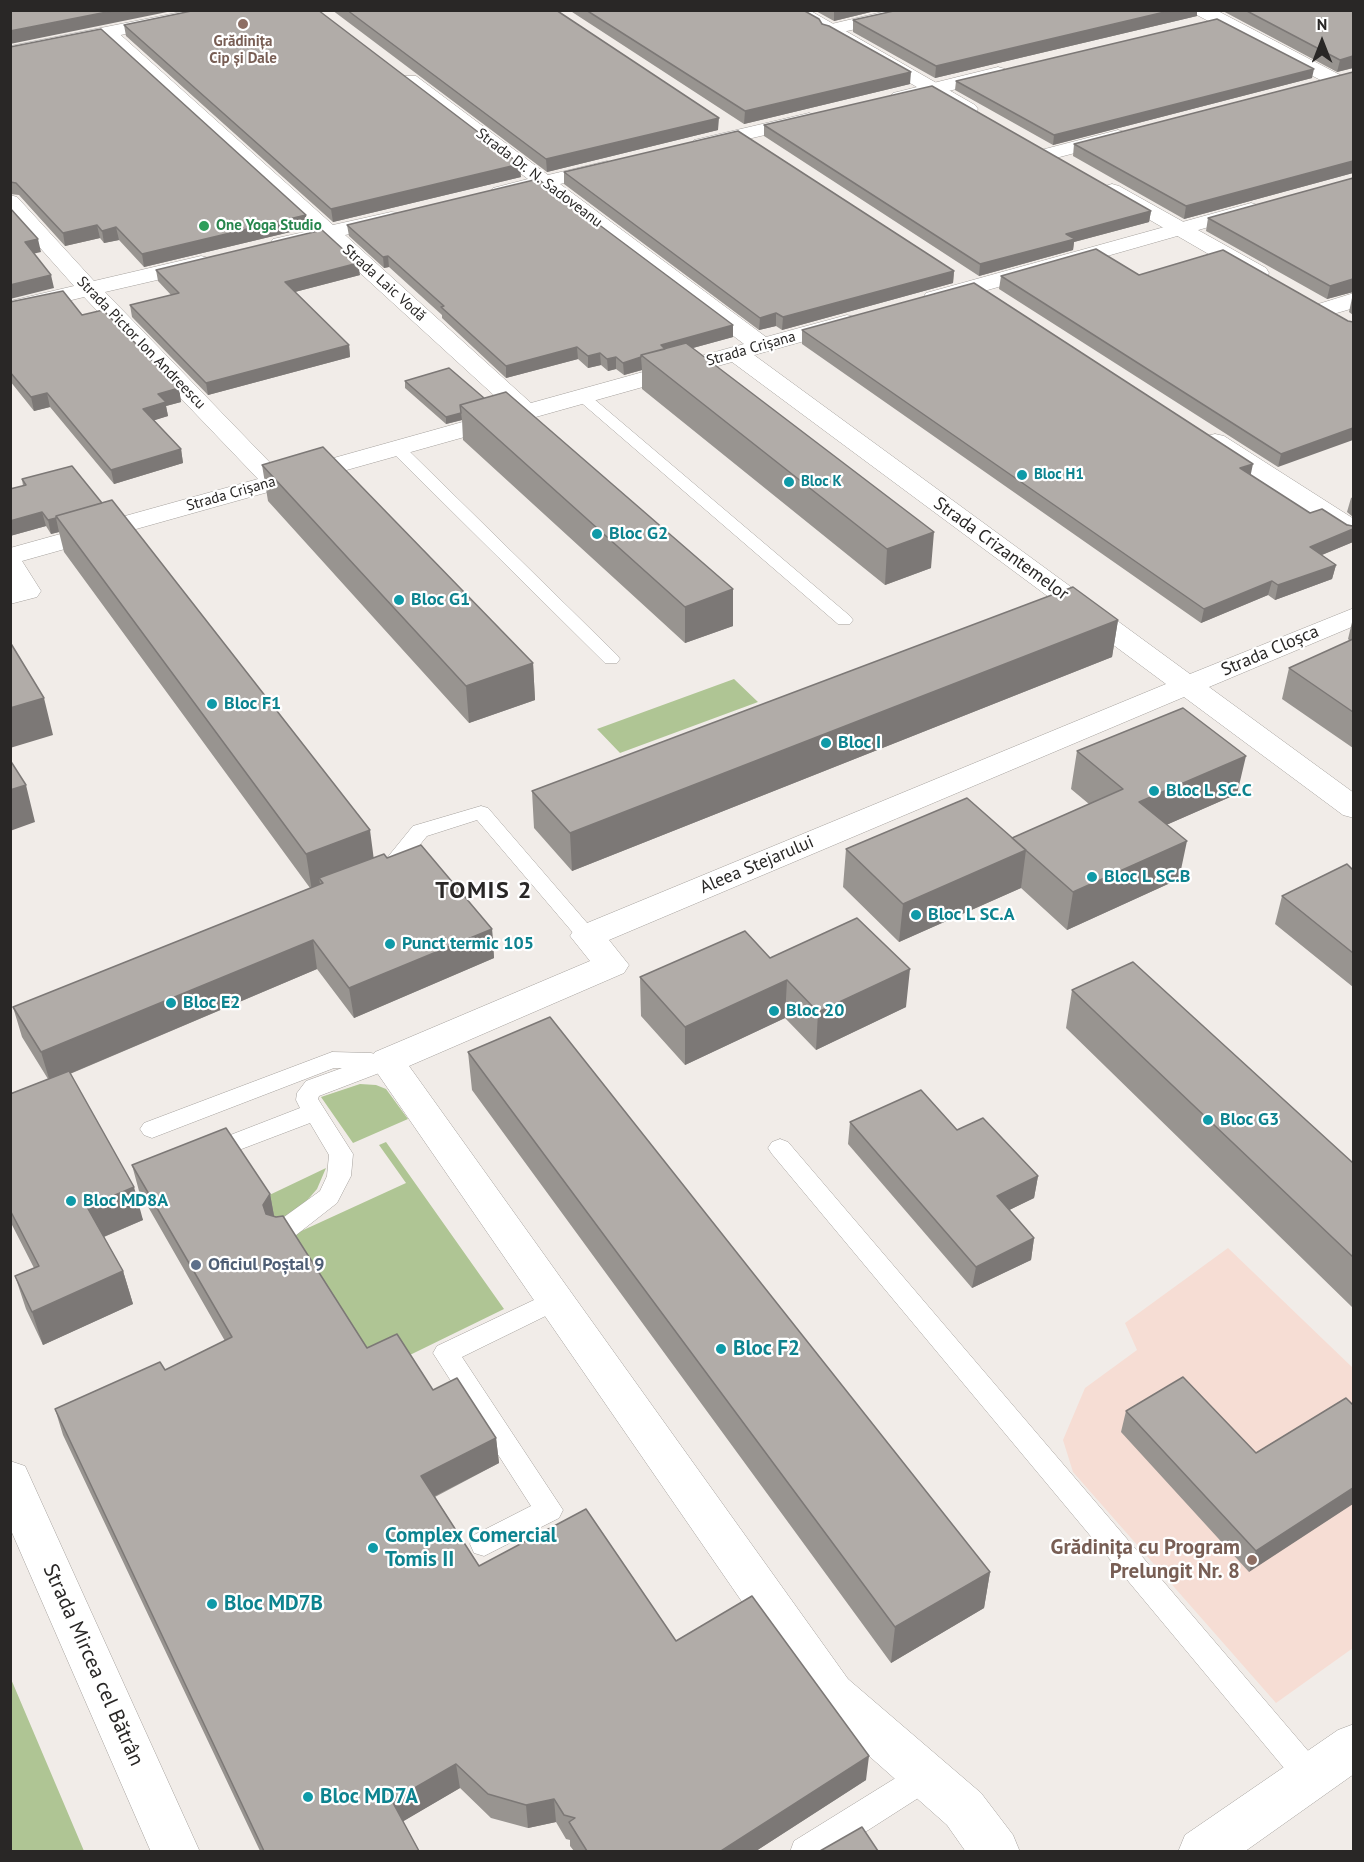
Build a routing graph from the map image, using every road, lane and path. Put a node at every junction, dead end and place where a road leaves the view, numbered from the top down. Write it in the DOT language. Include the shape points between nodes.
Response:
graph roads {
  1 [pos="221,10"];
  2 [pos="795,10"];
  3 [pos="917,10"];
  4 [pos="1198,18"];
  5 [pos="829,30"];
  6 [pos="108,33"];
  7 [pos="10,52"];
  8 [pos="392,68"];
  9 [pos="1013,69"];
  10 [pos="1344,77"];
  11 [pos="1312,86"];
  12 [pos="934,89"];
  13 [pos="878,102"];
  14 [pos="833,113"];
  15 [pos="714,116"];
  16 [pos="986,118"];
  17 [pos="1140,130"];
  18 [pos="743,135"];
  19 [pos="1027,142"];
  20 [pos="676,150"];
  21 [pos="772,153"];
  22 [pos="1048,154"];
  23 [pos="621,163"];
  24 [pos="1076,170"];
  25 [pos="1095,181"];
  26 [pos="544,182"];
  27 [pos="476,198"];
  28 [pos="10,201"];
  29 [pos="1267,204"];
  30 [pos="408,214"];
  31 [pos="1180,229"];
  32 [pos="329,233"];
  33 [pos="260,249"];
  34 [pos="226,257"];
  35 [pos="1272,281"];
  36 [pos="89,289"];
  37 [pos="1302,298"];
  38 [pos="1353,300"];
  39 [pos="909,305"];
  40 [pos="10,308"];
  41 [pos="1323,309"];
  42 [pos="864,317"];
  43 [pos="1343,321"];
  44 [pos="762,346"];
  45 [pos="735,353"];
  46 [pos="582,396"];
  47 [pos="527,412"];
  48 [pos="1195,428"];
  49 [pos="397,448"];
  50 [pos="274,482"];
  51 [pos="1353,531"];
  52 [pos="10,556"];
  53 [pos="10,564"];
  54 [pos="10,596"];
  55 [pos="1353,616"];
  56 [pos="844,620"];
  57 [pos="611,660"];
  58 [pos="1187,686"];
  59 [pos="1353,808"];
  60 [pos="362,883"];
  61 [pos="587,936"];
  62 [pos="387,1061"];
  63 [pos="314,1112"];
  64 [pos="152,1130"];
  65 [pos="780,1148"];
  66 [pos="194,1157"];
  67 [pos="282,1232"];
  68 [pos="555,1300"];
  69 [pos="10,1479"];
  70 [pos="484,1544"];
  71 [pos="1353,1746"];
  72 [pos="926,1776"];
  73 [pos="1310,1776"];
  74 [pos="176,1851"];
  75 [pos="805,1851"];
  76 [pos="996,1851"];
  77 [pos="1202,1851"];
  1 -- 6 [label="street"];
  2 -- 5 [label="street"];
  3 -- 5 [label="street"];
  4 -- 10 [label="street" via="1218,19"];
  5 -- 12 [label="street"];
  6 -- 7 [label="street"];
  6 -- 32 [label="street, Strada Laic Vodă"];
  8 -- 26 [label="street, Strada Dr. N. Sadoveanu"];
  9 -- 12 [label="street"];
  10 -- 11 [label="street"];
  12 -- 13 [label="street"];
  12 -- 16 [label="street"];
  14 -- 18 [label="street"];
  15 -- 18 [label="street"];
  17 -- 22 [label="street"];
  18 -- 20 [label="street"];
  18 -- 21 [label="street"];
  19 -- 22 [label="street"];
  22 -- 24 [label="street"];
  23 -- 26 [label="street"];
  25 -- 31 [label="street"];
  26 -- 27 [label="street"];
  26 -- 44 [label="street, Strada Dr. N. Sadoveanu"];
  28 -- 36 [label="street, Strada Pictor Ion Andreescu"];
  29 -- 31 [label="street"];
  30 -- 32 [label="street"];
  31 -- 35 [label="street"];
  31 -- 39 [label="street"];
  32 -- 33 [label="street"];
  32 -- 47 [label="street, Strada Laic Vodă"];
  34 -- 36 [label="street"];
  36 -- 40 [label="street"];
  36 -- 50 [label="street, Strada Pictor Ion Andreescu"];
  37 -- 41 [label="street"];
  38 -- 41 [label="street"];
  41 -- 43 [label="street"];
  42 -- 44 [label="street, Strada Crișana"];
  44 -- 45 [label="street, Strada Crișana"];
  45 -- 46 [label="street, Strada Crișana"];
  45 -- 58 [label="street, Strada Crizantemelor"];
  46 -- 47 [label="street, Strada Crișana"];
  46 -- 56 [label="lane"];
  47 -- 49 [label="street, Strada Crișana"];
  48 -- 51 [label="street"];
  49 -- 50 [label="street, Strada Crișana"];
  49 -- 57 [label="lane"];
  50 -- 52 [label="street, Strada Crișana"];
  53 -- 54 [label="street" via="27,591"];
  55 -- 58 [label="street, Strada Cloșca"];
  58 -- 59 [label="street, Strada Crizantemelor"];
  58 -- 61 [label="street, Aleea Stejarului"];
  60 -- 61 [label="lane" via="384,875 420,831 481,812"];
  61 -- 62 [label="street" via="612,965"];
  62 -- 63 [label="lane" via="314,1087 307,1100"];
  62 -- 64 [label="lane" via="332,1060"];
  62 -- 68 [label="street"];
  63 -- 66 [label="lane"];
  63 -- 67 [label="lane" via="341,1154 339,1176 329,1197"];
  65 -- 73 [label="lane"];
  68 -- 70 [label="lane" via="446,1353 549,1510"];
  68 -- 72 [label="street" via="832,1694"];
  69 -- 74 [label="street, Strada Mircea cel Bătrân"];
  71 -- 73 [label="street"];
  72 -- 75 [label="lane"];
  72 -- 76 [label="street" via="964,1809"];
  73 -- 77 [label="street"];
}
